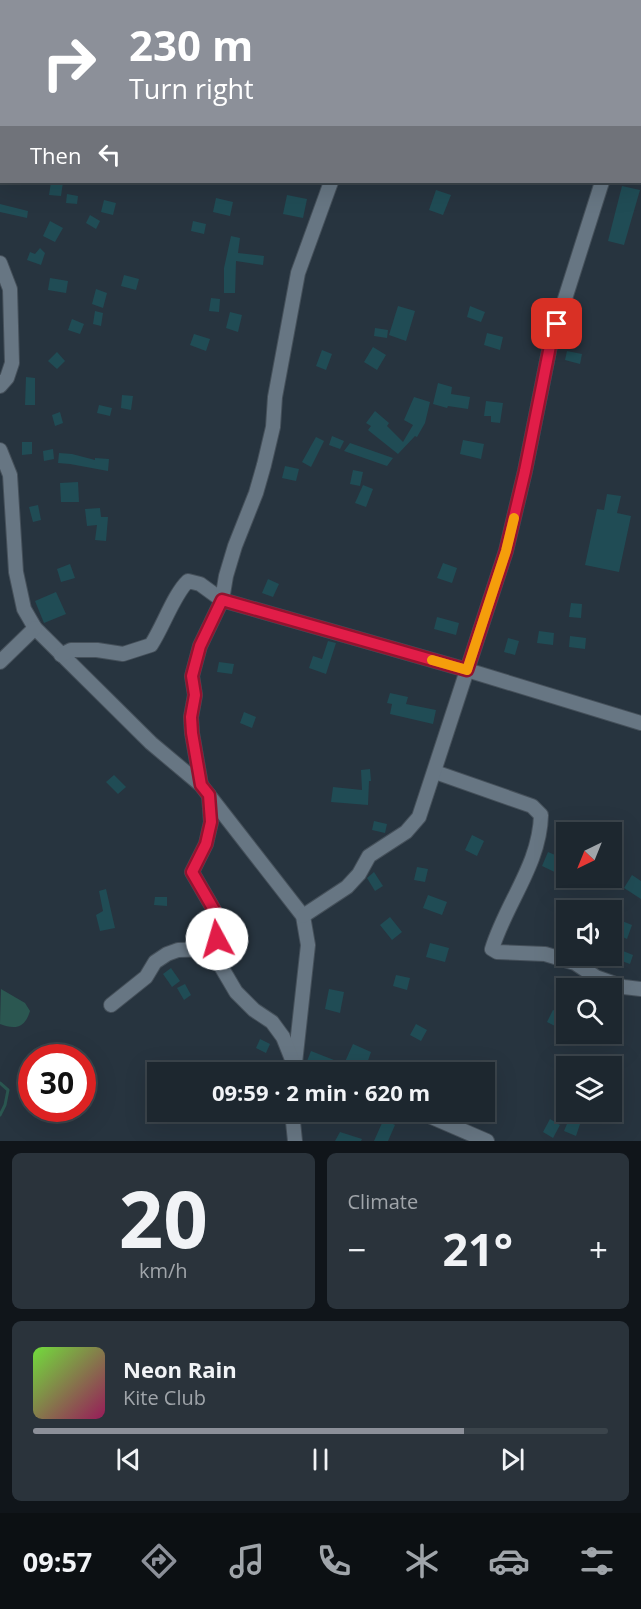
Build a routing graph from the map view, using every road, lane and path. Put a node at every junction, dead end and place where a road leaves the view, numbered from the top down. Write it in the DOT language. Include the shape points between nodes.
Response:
graph roads {
  1 [pos="331,183"];
  2 [pos="602,183"];
  3 [pos="0,263"];
  4 [pos="0,386"];
  5 [pos="0,450"];
  6 [pos="222,600"];
  7 [pos="35,628"];
  8 [pos="61,655"];
  9 [pos="0,662"];
  10 [pos="467,670"];
  11 [pos="641,723"];
  12 [pos="435,772"];
  13 [pos="205,790"];
  14 [pos="303,916"];
  15 [pos="216,949"];
  16 [pos="641,989"];
  17 [pos="111,1005"];
  18 [pos="292,1062"];
  19 [pos="296,1062"];
  20 [pos="293,1122"];
  21 [pos="443,1122"];
  22 [pos="295,1141"];
  23 [pos="487,1141"];
  1 -- 6 [label="street" via="298,273 273,427"];
  2 -- 10 [label="street" via="550,346 506,551"];
  3 -- 4 [label="street" via="10,290 12,363"];
  5 -- 7 [label="street" via="10,475 16,572 24,609"];
  6 -- 8 [label="street" via="188,580 179,589 151,645 123,654 71,650"];
  6 -- 10 [label="street"];
  6 -- 13 [label="street" via="200,646 192,676 192,733"];
  7 -- 8 [label="street"];
  7 -- 9 [label="street"];
  8 -- 13 [label="street"];
  10 -- 11 [label="street"];
  10 -- 12 [label="street"];
  12 -- 14 [label="street" via="419,817 406,832 369,856 347,887"];
  12 -- 16 [label="street" via="532,806 541,814 530,867 492,949 545,954 575,963 596,977"];
  13 -- 14 [label="street"];
  13 -- 15 [label="street" via="211,822 206,844 192,872 214,910"];
  14 -- 19 [label="street" via="308,945"];
  15 -- 17 [label="street" via="167,954"];
  15 -- 18 [label="street" via="216,958 236,992 272,1022 283,1037"];
  20 -- 22 [label="street"];
  21 -- 23 [label="street"];
}
